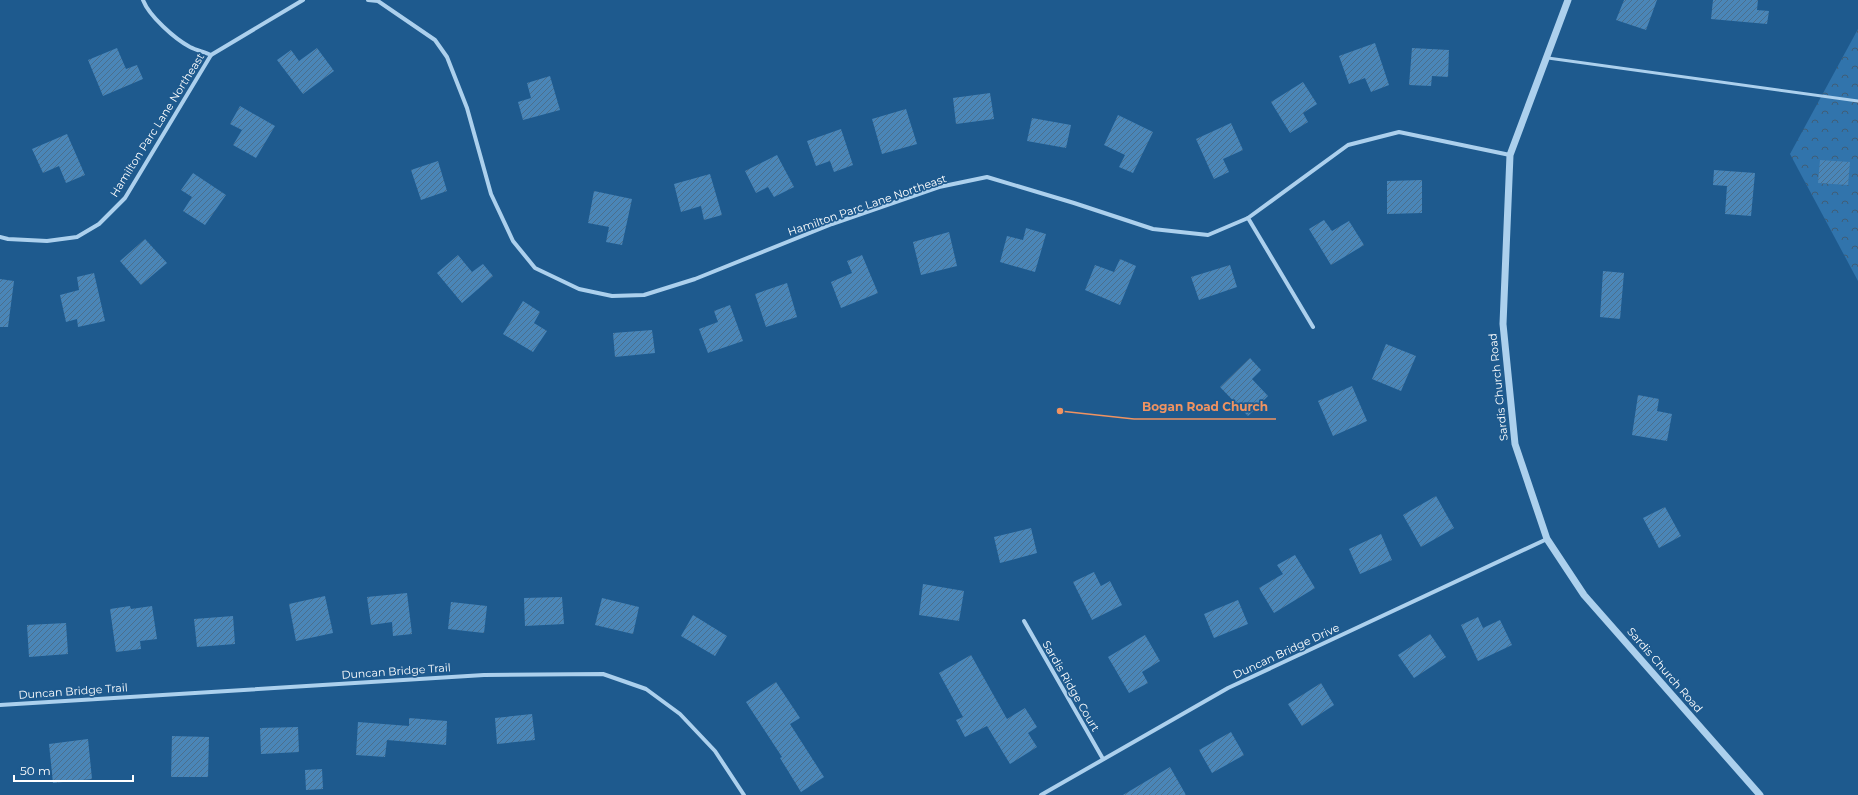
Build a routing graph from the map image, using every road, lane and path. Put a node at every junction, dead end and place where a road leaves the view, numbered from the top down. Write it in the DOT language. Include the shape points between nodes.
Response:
graph roads {
  1 [pos="143,0"];
  2 [pos="303,0"];
  3 [pos="368,0"];
  4 [pos="1568,0"];
  5 [pos="211,55"];
  6 [pos="1548,58"];
  7 [pos="1858,101"];
  8 [pos="1510,155"];
  9 [pos="1248,218"];
  10 [pos="0,237"];
  11 [pos="1313,327"];
  12 [pos="1547,539"];
  13 [pos="1024,621"];
  14 [pos="0,705"];
  15 [pos="1102,759"];
  16 [pos="744,795"];
  17 [pos="1041,795"];
  18 [pos="1760,795"];
  1 -- 5 [label="street" via="146,7 171,34 190,47"];
  2 -- 5 [label="street, Hamilton Parc Lane Northeast"];
  3 -- 9 [label="street, Hamilton Parc Lane Northeast" via="378,1 435,40 447,57 467,108 491,194 513,241 535,268 579,289 612,296 644,295 694,279 889,204 939,187 987,177 1153,229 1208,235"];
  4 -- 6 [label="street, Sardis Church Road"];
  5 -- 10 [label="street, Hamilton Parc Lane Northeast" via="125,198 99,224 77,237 47,241"];
  6 -- 7 [label="lane"];
  6 -- 8 [label="street, Sardis Church Road"];
  8 -- 9 [label="street, Hamilton Parc Lane Northeast" via="1399,132 1348,145"];
  8 -- 12 [label="street, Sardis Church Road" via="1503,324 1515,444"];
  9 -- 11 [label="street"];
  12 -- 15 [label="street, Duncan Bridge Drive" via="1228,688"];
  12 -- 18 [label="street, Sardis Church Road" via="1584,595"];
  13 -- 15 [label="street, Sardis Ridge Court"];
  14 -- 16 [label="street, Duncan Bridge Trail" via="484,675 603,674 646,689 680,714 715,751"];
  15 -- 17 [label="street, Duncan Bridge Drive"];
}
